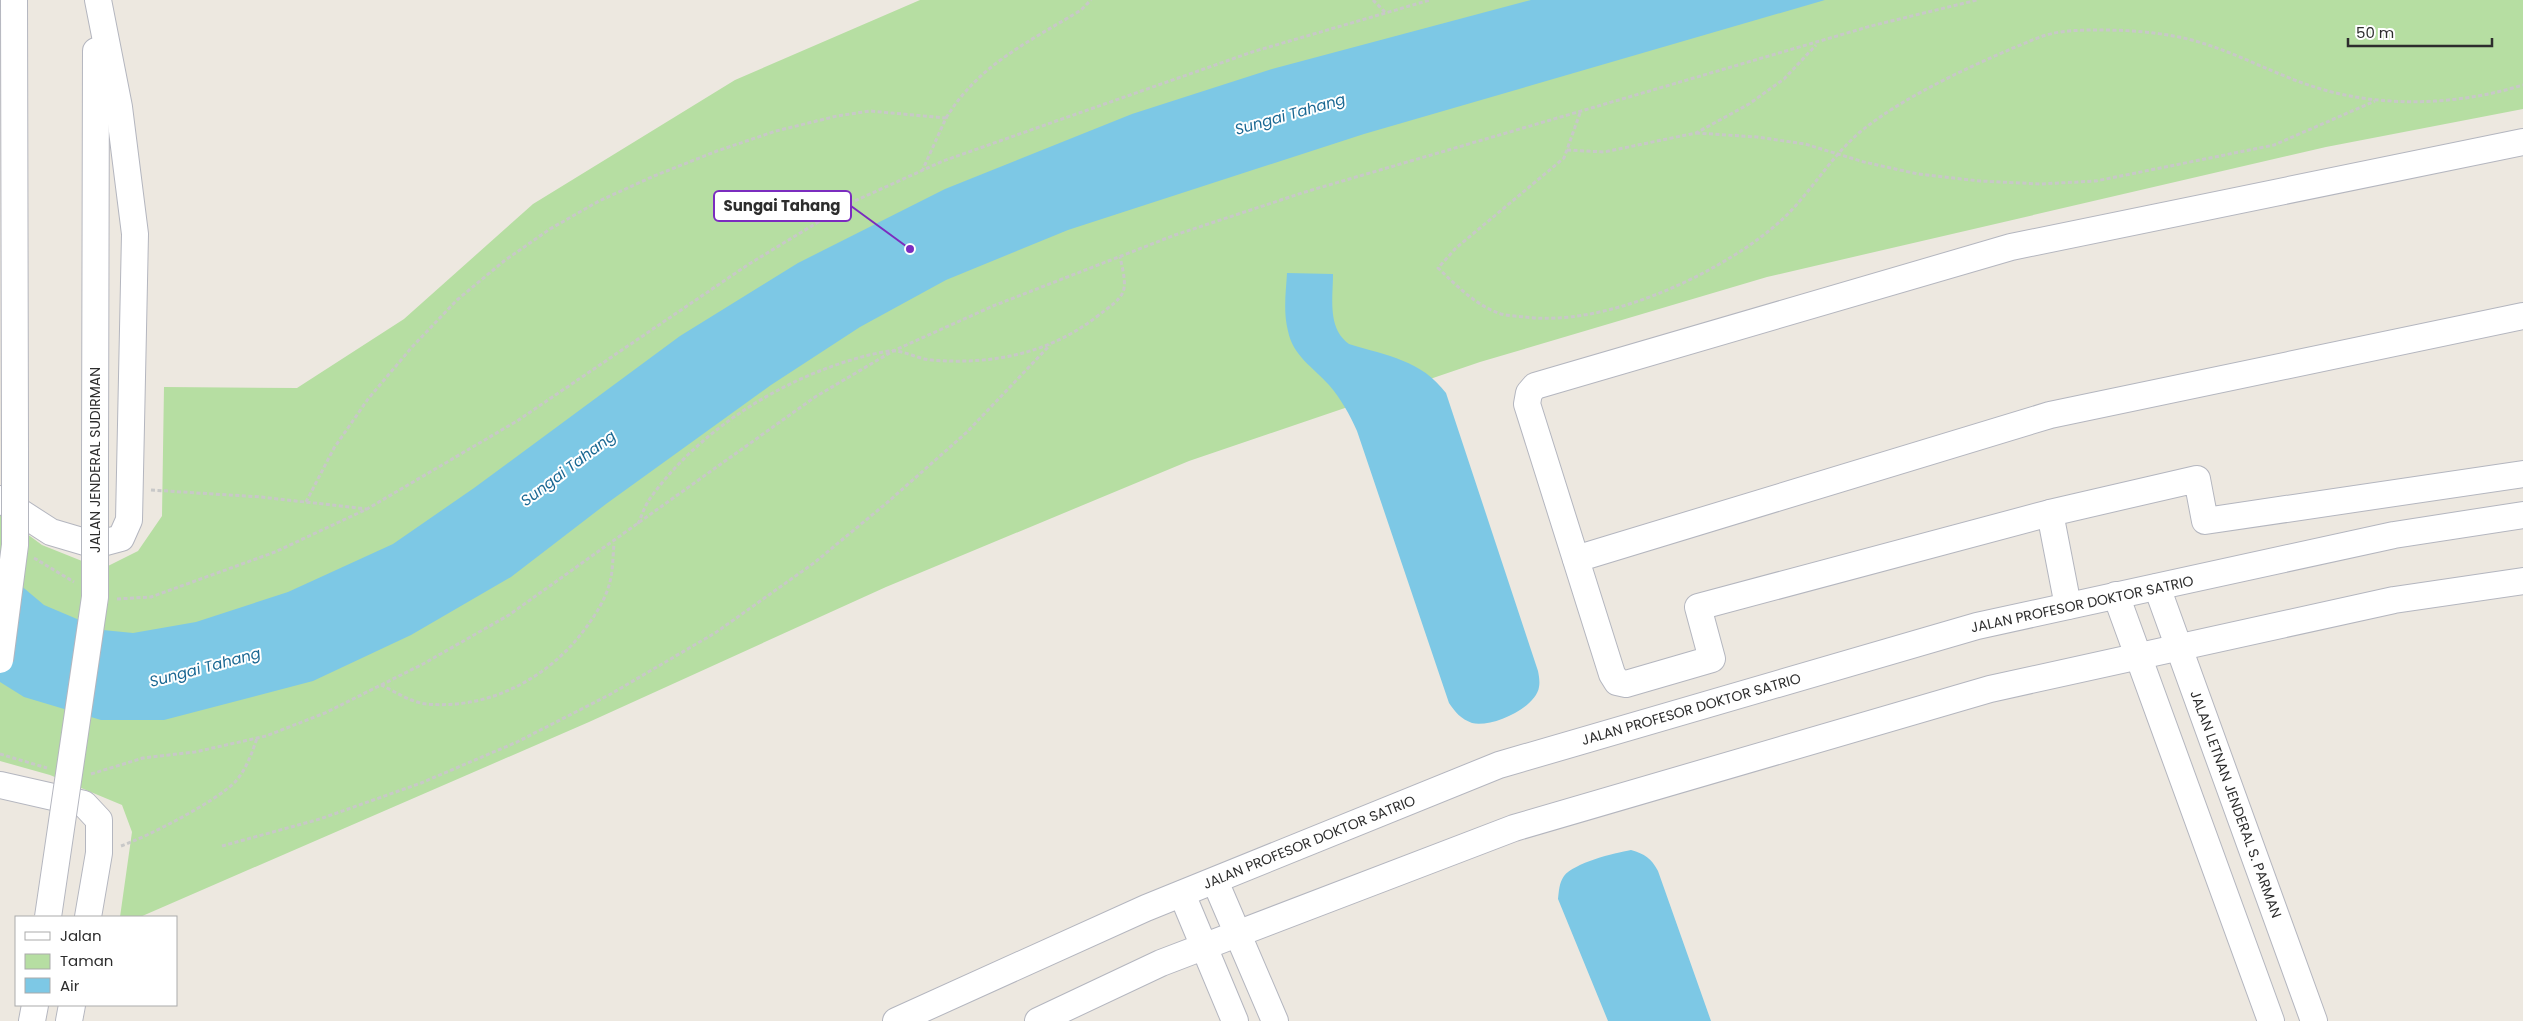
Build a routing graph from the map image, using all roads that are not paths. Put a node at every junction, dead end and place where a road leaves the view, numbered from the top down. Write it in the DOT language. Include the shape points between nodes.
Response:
graph roads {
  1 [pos="13,0"];
  2 [pos="97,0"];
  3 [pos="0,91"];
  4 [pos="2523,142"];
  5 [pos="2523,316"];
  6 [pos="2523,474"];
  7 [pos="0,499"];
  8 [pos="2050,513"];
  9 [pos="2523,515"];
  10 [pos="1576,559"];
  11 [pos="2523,581"];
  12 [pos="2158,587"];
  13 [pos="2116,595"];
  14 [pos="2068,606"];
  15 [pos="2179,647"];
  16 [pos="2138,656"];
  17 [pos="0,660"];
  18 [pos="1626,684"];
  19 [pos="1638,724"];
  20 [pos="0,785"];
  21 [pos="1215,881"];
  22 [pos="1182,894"];
  23 [pos="48,916"];
  24 [pos="88,916"];
  25 [pos="1238,934"];
  26 [pos="1204,947"];
  27 [pos="35,1006"];
  28 [pos="72,1006"];
  29 [pos="32,1021"];
  30 [pos="69,1021"];
  31 [pos="896,1021"];
  32 [pos="1038,1021"];
  33 [pos="1235,1021"];
  34 [pos="1274,1021"];
  35 [pos="2271,1021"];
  36 [pos="2314,1021"];
  1 -- 3 [label="street"];
  1 -- 17 [label="street, bridge" via="15,545"];
  2 -- 7 [label="street" via="119,107 135,234 129,520 121,538 95,545 51,532"];
  2 -- 23 [label="street, JALAN JENDERAL SUDIRMAN, bridge" via="95,597"];
  4 -- 10 [label="street" via="2011,247 1535,386 1529,392 1527,404"];
  5 -- 10 [label="street" via="2050,415"];
  6 -- 8 [label="street" via="2205,521 2197,479"];
  8 -- 14 [label="street"];
  8 -- 18 [label="street" via="1698,607 1712,659"];
  9 -- 12 [label="street, JALAN PROFESOR DOKTOR SATRIO" via="2394,535"];
  10 -- 18 [label="street" via="1612,674 1617,682"];
  11 -- 15 [label="street" via="2394,600"];
  12 -- 13 [label="street, JALAN PROFESOR DOKTOR SATRIO"];
  12 -- 15 [label="street, JALAN LETNAN JENDERAL S. PARMAN"];
  13 -- 14 [label="street, JALAN PROFESOR DOKTOR SATRIO"];
  13 -- 16 [label="street"];
  14 -- 19 [label="street, JALAN PROFESOR DOKTOR SATRIO" via="1977,626"];
  15 -- 16 [label="street"];
  15 -- 36 [label="street, JALAN LETNAN JENDERAL S. PARMAN"];
  16 -- 25 [label="street" via="1990,689 1514,828"];
  16 -- 35 [label="street"];
  18 -- 19 [label="street"];
  19 -- 21 [label="street, JALAN PROFESOR DOKTOR SATRIO" via="1499,765"];
  20 -- 24 [label="street" via="84,804 99,820 99,853"];
  21 -- 22 [label="street, JALAN PROFESOR DOKTOR SATRIO"];
  21 -- 25 [label="street"];
  22 -- 26 [label="street"];
  22 -- 31 [label="street, JALAN PROFESOR DOKTOR SATRIO"];
  25 -- 26 [label="street"];
  25 -- 34 [label="street"];
  26 -- 32 [label="street" via="1161,963"];
  26 -- 33 [label="street"];
  27 -- 29 [label="street"];
  28 -- 30 [label="street"];
}
